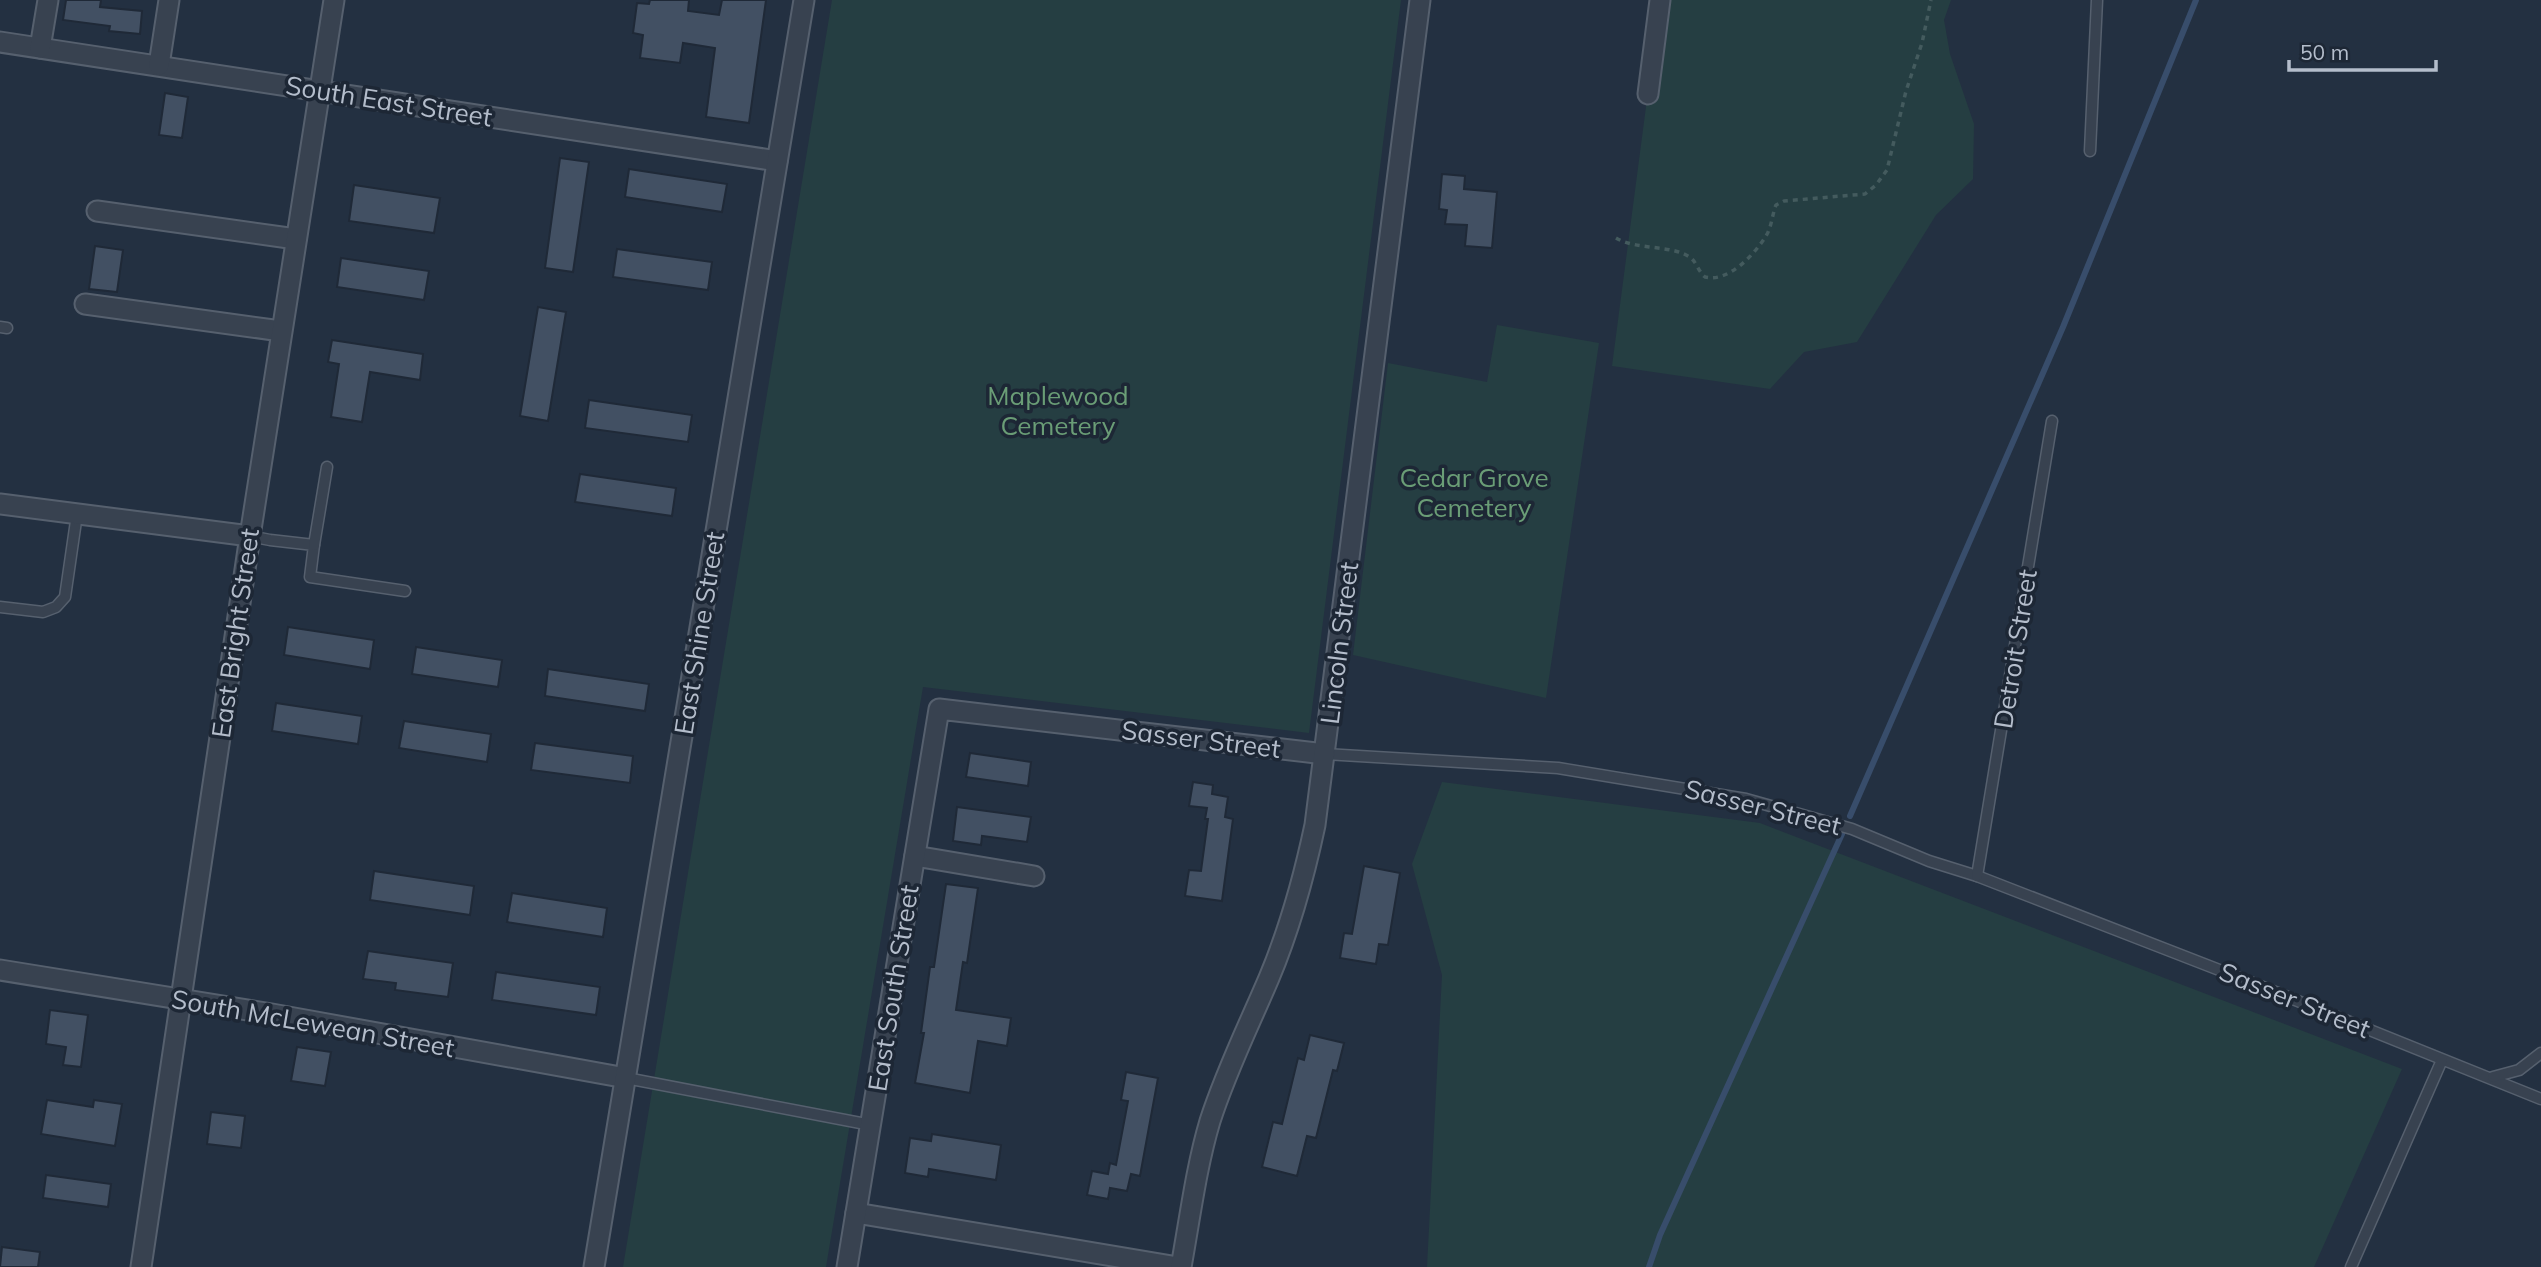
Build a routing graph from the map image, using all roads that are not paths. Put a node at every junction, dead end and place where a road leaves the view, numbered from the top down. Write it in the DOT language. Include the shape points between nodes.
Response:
graph roads {
  1 [pos="48,0"];
  2 [pos="169,0"];
  3 [pos="334,0"];
  4 [pos="804,0"];
  5 [pos="1420,0"];
  6 [pos="1660,0"];
  7 [pos="2097,0"];
  8 [pos="0,42"];
  9 [pos="40,48"];
  10 [pos="159,65"];
  11 [pos="320,90"];
  12 [pos="1648,94"];
  13 [pos="2090,151"];
  14 [pos="777,161"];
  15 [pos="97,211"];
  16 [pos="296,239"];
  17 [pos="85,303"];
  18 [pos="281,331"];
  19 [pos="2052,421"];
  20 [pos="327,467"];
  21 [pos="0,504"];
  22 [pos="77,514"];
  23 [pos="250,536"];
  24 [pos="314,545"];
  25 [pos="405,591"];
  26 [pos="0,607"];
  27 [pos="939,709"];
  28 [pos="1325,754"];
  29 [pos="915,856"];
  30 [pos="1034,876"];
  31 [pos="1977,876"];
  32 [pos="0,970"];
  33 [pos="182,1000"];
  34 [pos="2541,1053"];
  35 [pos="2442,1060"];
  36 [pos="2492,1077"];
  37 [pos="626,1078"];
  38 [pos="2541,1098"];
  39 [pos="871,1125"];
  40 [pos="856,1213"];
  41 [pos="141,1267"];
  42 [pos="594,1267"];
  43 [pos="847,1267"];
  44 [pos="1179,1267"];
  45 [pos="2351,1267"];
  1 -- 9 [label="street"];
  2 -- 10 [label="street"];
  3 -- 11 [label="street, East Bright Street"];
  4 -- 14 [label="street, East Shine Street"];
  5 -- 28 [label="street, Lincoln Street"];
  6 -- 12 [label="street"];
  7 -- 13 [label="lane"];
  8 -- 9 [label="street, South East Street"];
  9 -- 10 [label="street, South East Street"];
  10 -- 11 [label="street, South East Street"];
  11 -- 14 [label="street, South East Street"];
  11 -- 16 [label="street, East Bright Street"];
  14 -- 37 [label="street, East Shine Street"];
  15 -- 16 [label="street"];
  16 -- 18 [label="street, East Bright Street"];
  17 -- 18 [label="street"];
  18 -- 23 [label="street, East Bright Street"];
  19 -- 31 [label="lane, Detroit Street"];
  20 -- 24 [label="lane"];
  21 -- 22 [label="street"];
  22 -- 23 [label="street"];
  22 -- 26 [label="lane" via="65,597 43,612"];
  23 -- 24 [label="lane"];
  23 -- 33 [label="street, East Bright Street"];
  24 -- 25 [label="lane" via="310,578"];
  27 -- 28 [label="street, Sasser Street"];
  27 -- 29 [label="street, East South Street"];
  28 -- 31 [label="lane, Sasser Street" via="1558,768 1746,799 1852,829"];
  28 -- 44 [label="street, Lincoln Street" via="1315,825 1292,918 1210,1121"];
  29 -- 30 [label="street"];
  29 -- 39 [label="street, East South Street"];
  31 -- 35 [label="lane, Sasser Street"];
  32 -- 33 [label="street, South McLewean Street"];
  33 -- 37 [label="street, South McLewean Street"];
  33 -- 41 [label="street, East Bright Street"];
  34 -- 36 [label="lane" via="2519,1070"];
  35 -- 36 [label="lane, Sasser Street"];
  35 -- 45 [label="lane"];
  36 -- 38 [label="lane, Sasser Street"];
  37 -- 39 [label="lane"];
  37 -- 42 [label="street, East Shine Street"];
  39 -- 40 [label="street, East South Street"];
  40 -- 43 [label="street, East South Street"];
  40 -- 44 [label="street"];
}
